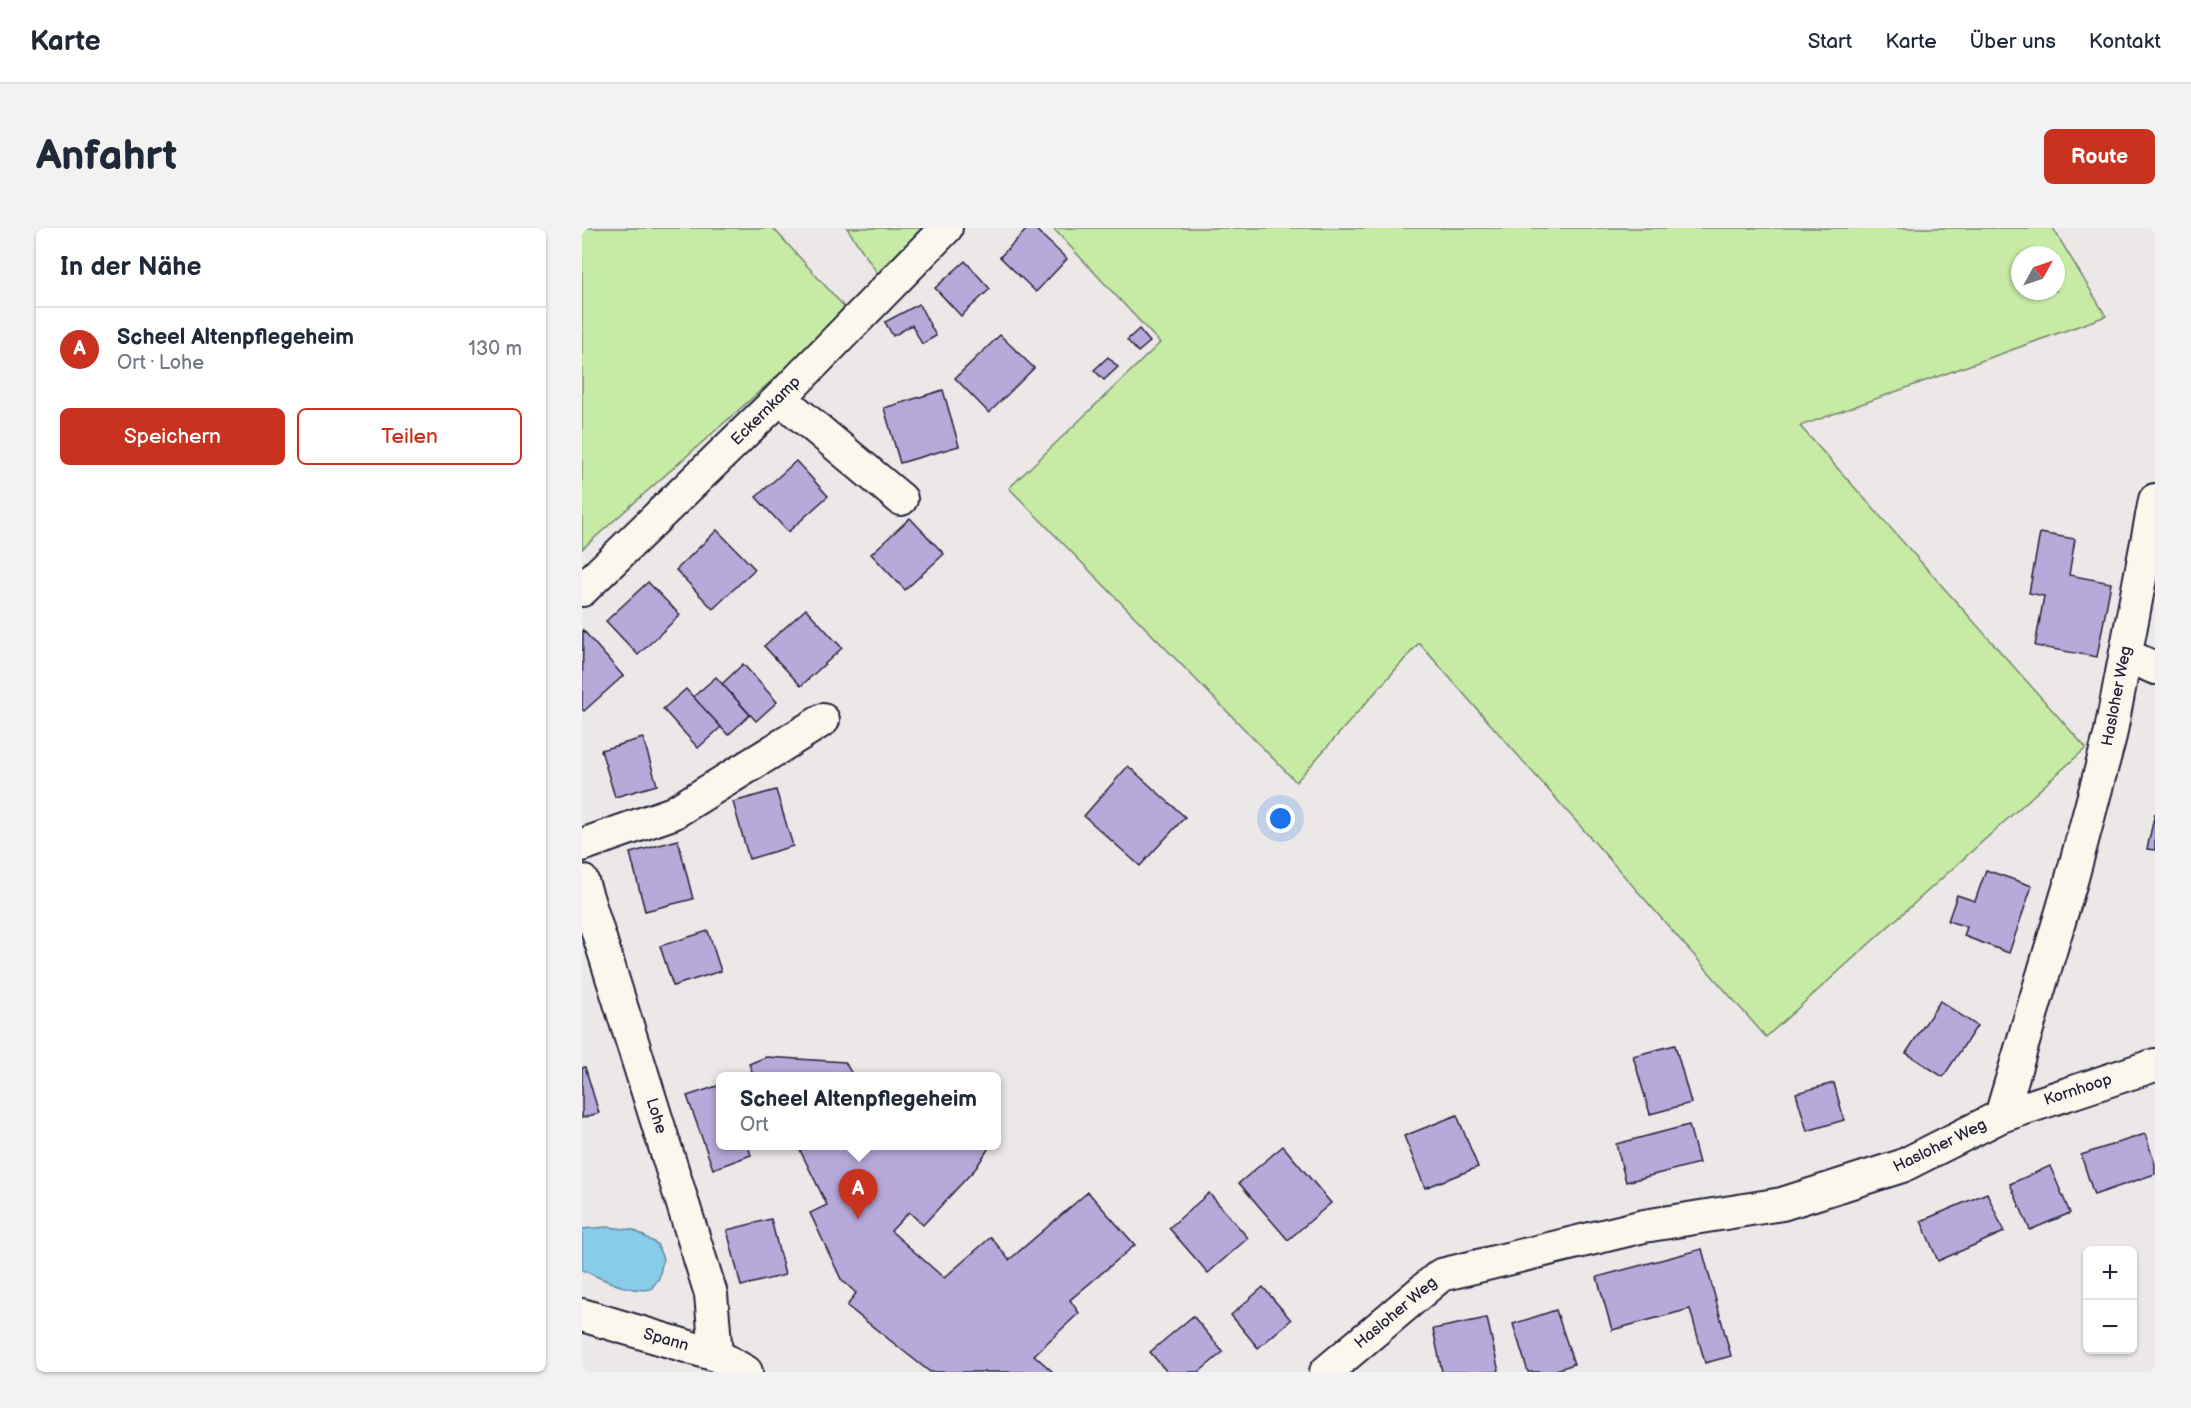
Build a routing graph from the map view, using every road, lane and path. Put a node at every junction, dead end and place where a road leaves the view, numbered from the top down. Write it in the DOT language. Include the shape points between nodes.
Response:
graph roads {
  1 [pos="946,228"];
  2 [pos="780,398"];
  3 [pos="901,499"];
  4 [pos="2155,500"];
  5 [pos="582,590"];
  6 [pos="2126,655"];
  7 [pos="2155,668"];
  8 [pos="823,720"];
  9 [pos="582,845"];
  10 [pos="582,881"];
  11 [pos="2155,1065"];
  12 [pos="2001,1116"];
  13 [pos="582,1315"];
  14 [pos="716,1355"];
  15 [pos="746,1372"];
  16 [pos="1326,1372"];
  1 -- 2 [label="street, Eckernkamp"];
  2 -- 3 [label="street"];
  2 -- 5 [label="street, Eckernkamp"];
  4 -- 6 [label="street, Hasloher Weg"];
  6 -- 7 [label="street"];
  6 -- 12 [label="street, Hasloher Weg" via="2110,736 2072,878"];
  8 -- 9 [label="street" via="673,813"];
  10 -- 14 [label="street, Lohe" via="711,1294"];
  11 -- 12 [label="street, Kornhoop"];
  12 -- 16 [label="street, Hasloher Weg" via="1902,1166 1782,1204 1644,1226 1441,1275"];
  13 -- 14 [label="street, Spann"];
  14 -- 15 [label="street, Spann"];
}
